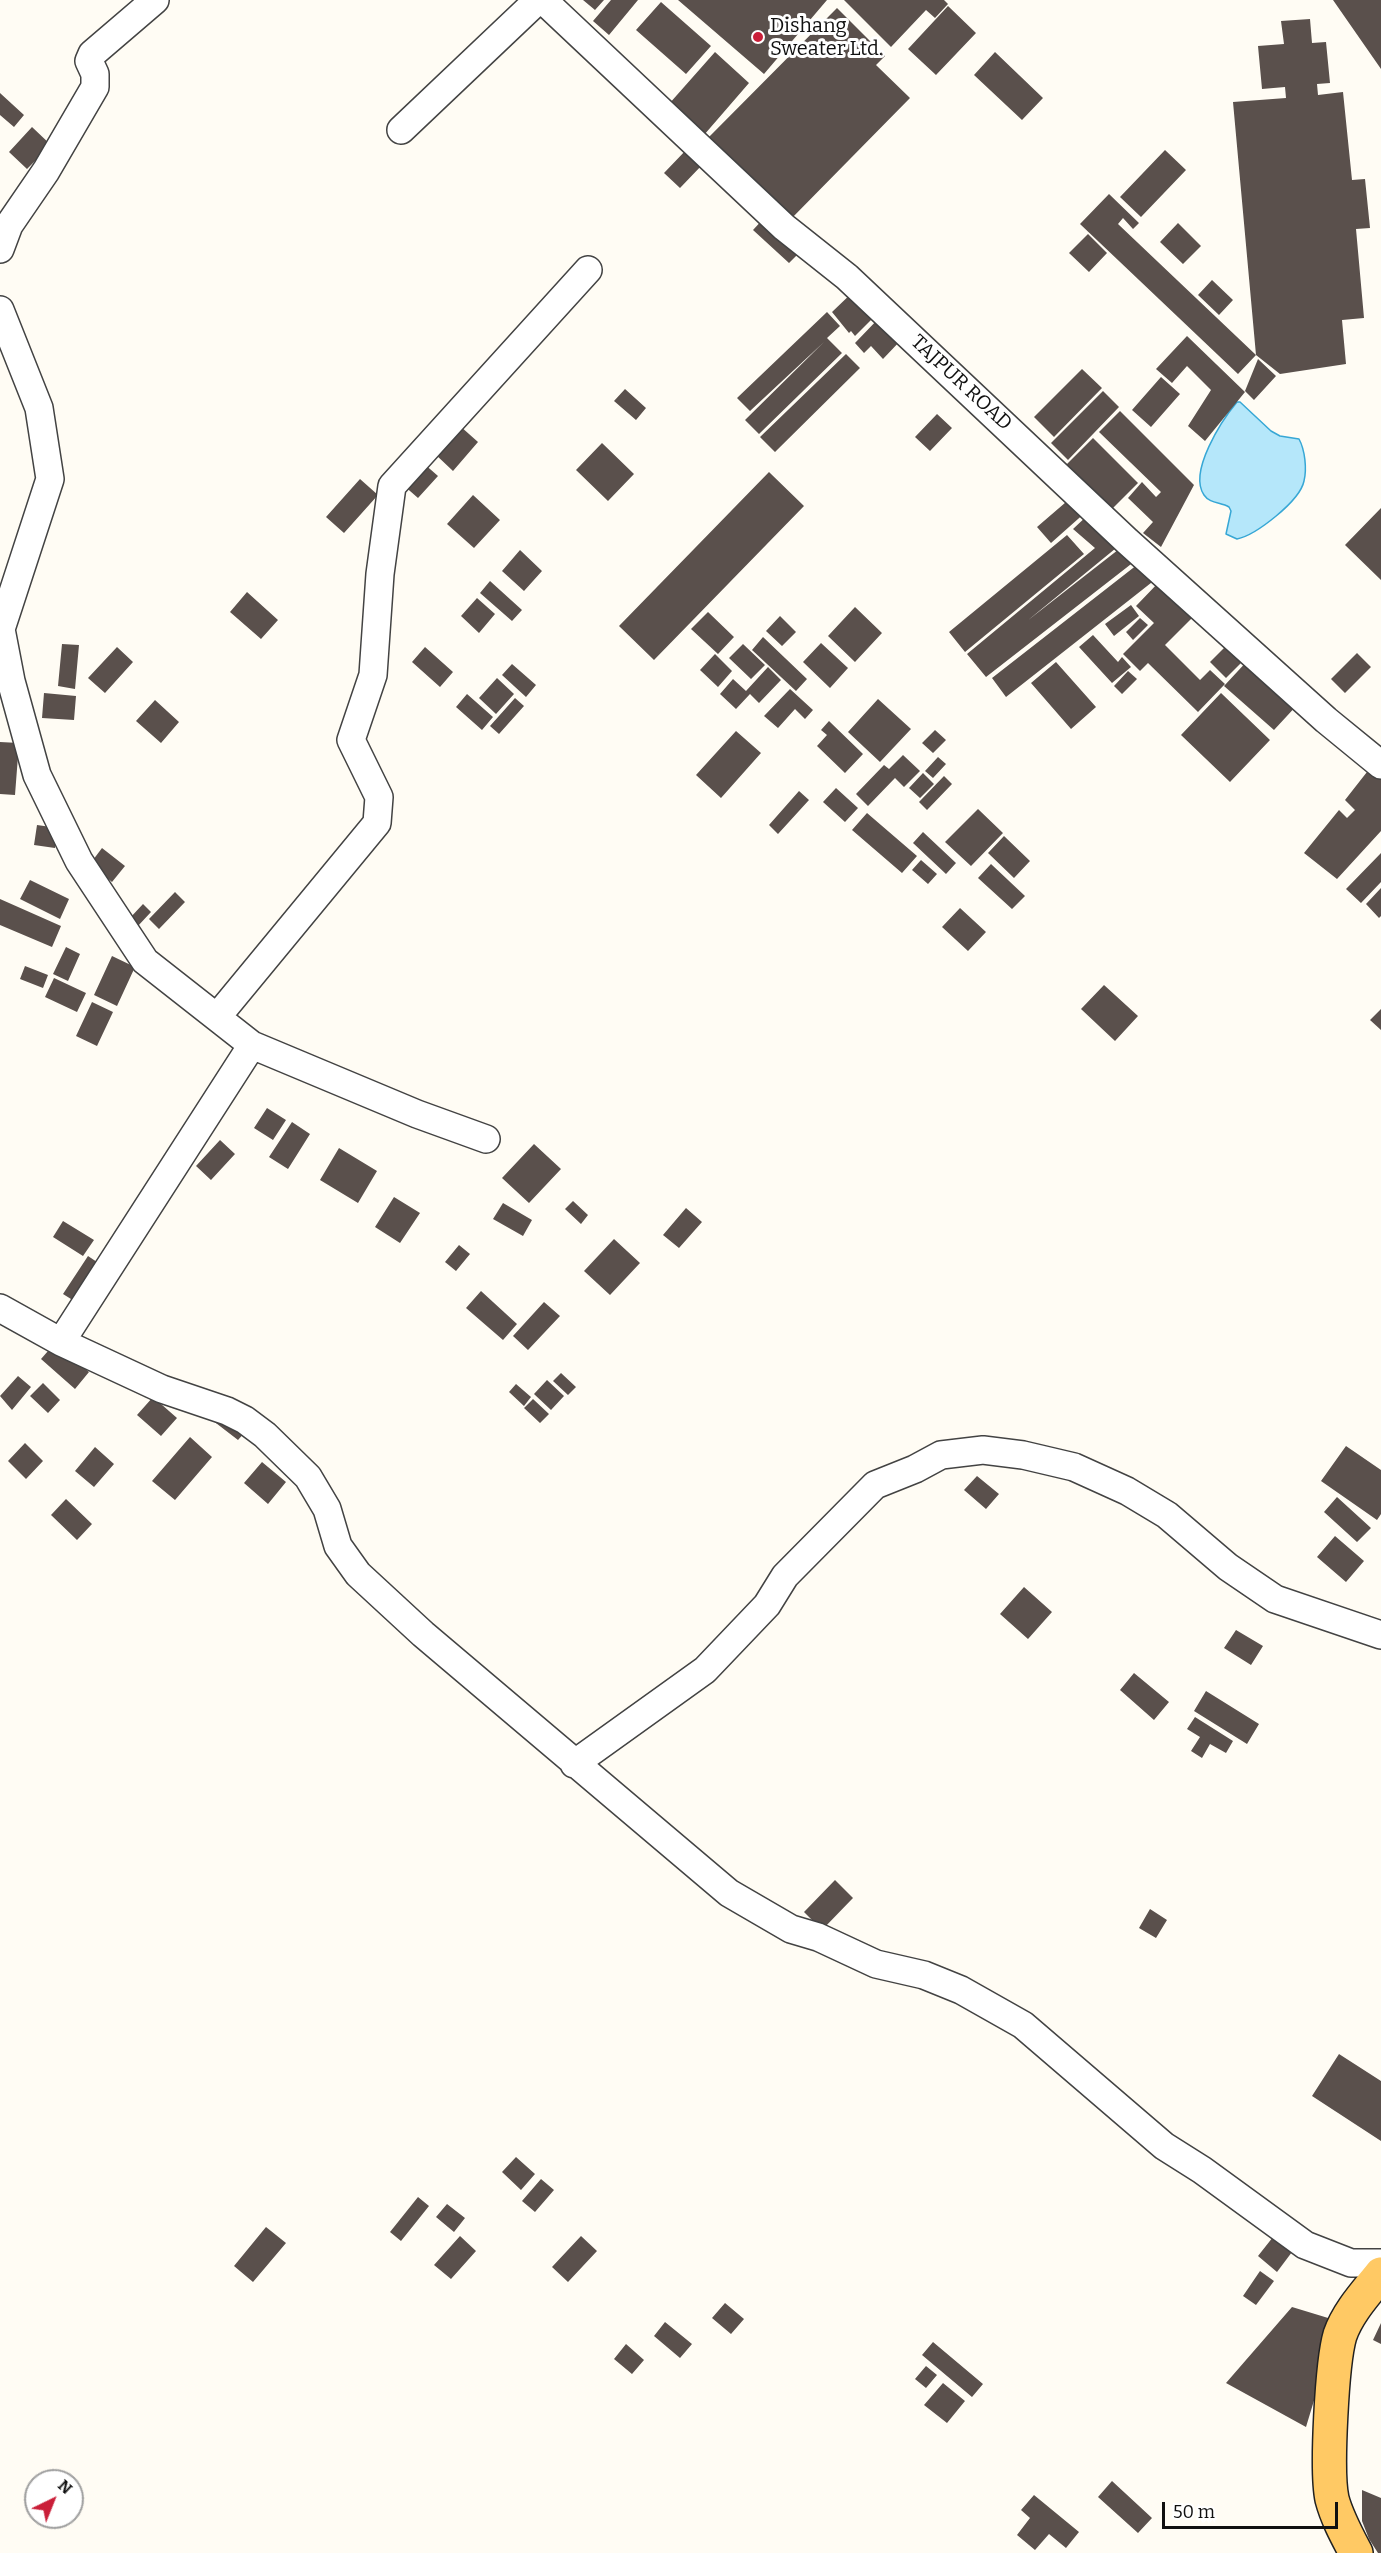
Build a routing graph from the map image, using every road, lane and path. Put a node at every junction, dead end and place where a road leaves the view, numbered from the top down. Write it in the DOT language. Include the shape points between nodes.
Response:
graph roads {
  1 [pos="155,0"];
  2 [pos="538,0"];
  3 [pos="543,0"];
  4 [pos="400,130"];
  5 [pos="0,249"];
  6 [pos="588,270"];
  7 [pos="0,310"];
  8 [pos="1381,765"];
  9 [pos="217,1017"];
  10 [pos="252,1045"];
  11 [pos="486,1139"];
  12 [pos="0,1308"];
  13 [pos="62,1342"];
  14 [pos="1381,1635"];
  15 [pos="574,1764"];
  16 [pos="1381,2263"];
  17 [pos="1381,2274"];
  18 [pos="1356,2553"];
  1 -- 5 [label="street" via="92,54 89,61 95,87 9,225"];
  2 -- 4 [label="street"];
  3 -- 8 [label="street, TAJPUR ROAD" via="784,227 855,284 1170,580"];
  6 -- 9 [label="street" via="392,486 380,574 373,675 351,740 379,796 377,823"];
  7 -- 9 [label="street" via="39,408 50,479 1,629 37,776 79,861 144,961"];
  9 -- 10 [label="street"];
  10 -- 11 [label="street"];
  10 -- 13 [label="street"];
  12 -- 13 [label="street"];
  13 -- 15 [label="street" via="162,1389 245,1419 308,1477 327,1509 338,1546 358,1574"];
  14 -- 15 [label="street" via="1275,1599 1228,1567 1167,1515 1074,1467 983,1450 941,1455 875,1485 784,1576 767,1605 705,1670"];
  15 -- 16 [label="street" via="752,1909 876,1964 924,1975 961,1990 1023,2025 1164,2146 1305,2245 1351,2263"];
  17 -- 18 [label="main road" via="1357,2304 1340,2335 1335,2377 1329,2463 1332,2498"];
}
